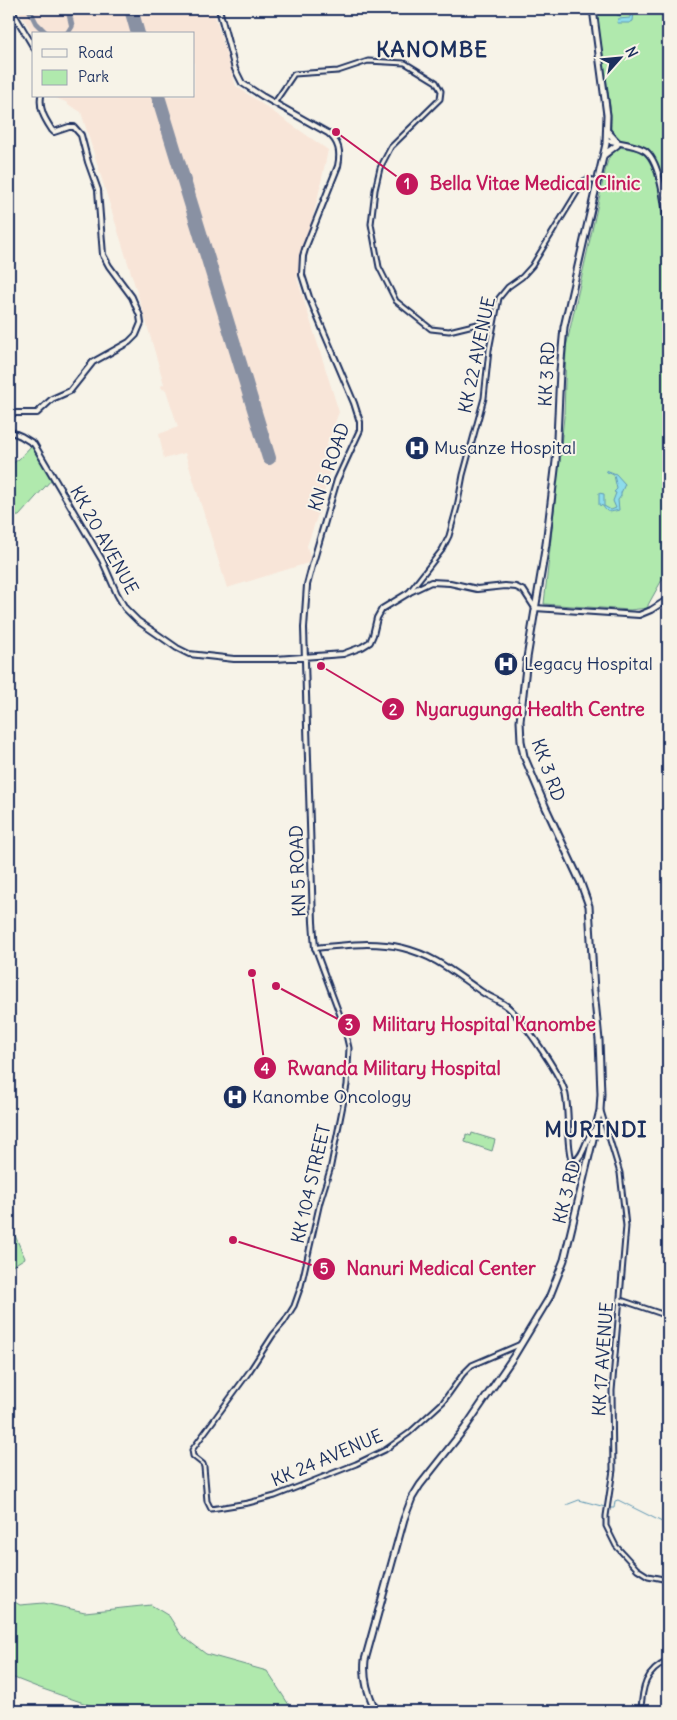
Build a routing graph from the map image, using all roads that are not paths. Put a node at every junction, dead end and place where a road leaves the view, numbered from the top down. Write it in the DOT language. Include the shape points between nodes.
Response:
graph roads {
  1 [pos="11,9"];
  2 [pos="219,9"];
  3 [pos="593,9"];
  4 [pos="32,45"];
  5 [pos="41,98"];
  6 [pos="275,102"];
  7 [pos="607,131"];
  8 [pos="606,142"];
  9 [pos="619,144"];
  10 [pos="604,156"];
  11 [pos="599,181"];
  12 [pos="668,227"];
  13 [pos="494,320"];
  14 [pos="9,413"];
  15 [pos="9,430"];
  16 [pos="410,592"];
  17 [pos="668,598"];
  18 [pos="535,608"];
  19 [pos="306,657"];
  20 [pos="315,948"];
  21 [pos="600,1110"];
  22 [pos="597,1126"];
  23 [pos="621,1300"];
  24 [pos="668,1316"];
  25 [pos="521,1344"];
  26 [pos="508,1350"];
  27 [pos="514,1356"];
  28 [pos="203,1464"];
  29 [pos="668,1580"];
  30 [pos="668,1661"];
  31 [pos="376,1711"];
  32 [pos="641,1711"];
  1 -- 4 [label="main road"];
  2 -- 6 [label="main road, KN 5 ROAD" via="235,69 242,83"];
  3 -- 7 [label="highway, KK 3 RD"];
  5 -- 14 [label="main road" via="46,122 54,132 71,127 80,133 98,190 103,255 132,297 140,316 140,327 129,342 93,362 70,391 52,399 36,412"];
  6 -- 13 [label="street" via="294,74 338,71 368,61 405,63 436,82 441,91 440,99 391,147 377,177 370,226 379,267 396,302 431,329 449,332"];
  6 -- 19 [label="main road, KN 5 ROAD" via="328,133 339,149 338,166 303,256 302,274 360,422 359,435 334,489 306,585"];
  7 -- 8 [label="highway, KK 3 RD"];
  7 -- 9 [label="highway"];
  8 -- 9 [label="main road"];
  8 -- 10 [label="highway, KK 3 RD"];
  9 -- 10 [label="highway"];
  9 -- 12 [label="main road" via="642,149 652,158"];
  10 -- 11 [label="highway, KK 3 RD"];
  11 -- 13 [label="street, KK 22 AVENUE" via="584,181 532,266 499,298"];
  11 -- 18 [label="highway, KK 3 RD" via="564,327 556,461"];
  13 -- 16 [label="street, KK 22 AVENUE" via="484,398 449,536"];
  15 -- 19 [label="main road, KK 20 AVENUE" via="34,444 102,560 116,594 138,621 177,648 196,656 234,660"];
  16 -- 18 [label="main road, KK 20 AVENUE" via="435,582 477,589 516,587 524,591"];
  16 -- 19 [label="main road, KK 20 AVENUE" via="380,611 373,635 366,645 343,654"];
  17 -- 18 [label="main road" via="639,614"];
  18 -- 21 [label="highway, KK 3 RD" via="520,721 521,741 528,767 589,906 599,1040"];
  19 -- 20 [label="main road, KN 5 ROAD"];
  20 -- 22 [label="main road" via="360,944 403,948 436,960 454,971 510,1008 552,1068 566,1097 572,1161 578,1159"];
  20 -- 28 [label="street, KK 104 STREET" via="348,1038 347,1085 340,1126 297,1299 249,1372 194,1445 191,1453"];
  21 -- 22 [label="highway, KK 3 RD"];
  21 -- 23 [label="street, KK 17 AVENUE" via="620,1173 625,1211"];
  22 -- 25 [label="highway, KK 3 RD" via="559,1275"];
  23 -- 24 [label="street"];
  23 -- 29 [label="street, KK 17 AVENUE" via="612,1392 614,1470 606,1526 616,1546 637,1569 652,1577"];
  25 -- 26 [label="street, KK 24 AVENUE"];
  25 -- 27 [label="highway, KK 3 RD"];
  26 -- 27 [label="street"];
  26 -- 28 [label="street, KK 24 AVENUE" via="472,1365 443,1402 385,1450 275,1496 211,1509 207,1501"];
  27 -- 31 [label="highway, KK 3 RD" via="465,1428 416,1491 404,1519 364,1666 366,1688"];
  30 -- 32 [label="street" via="656,1667 646,1680"];
}
